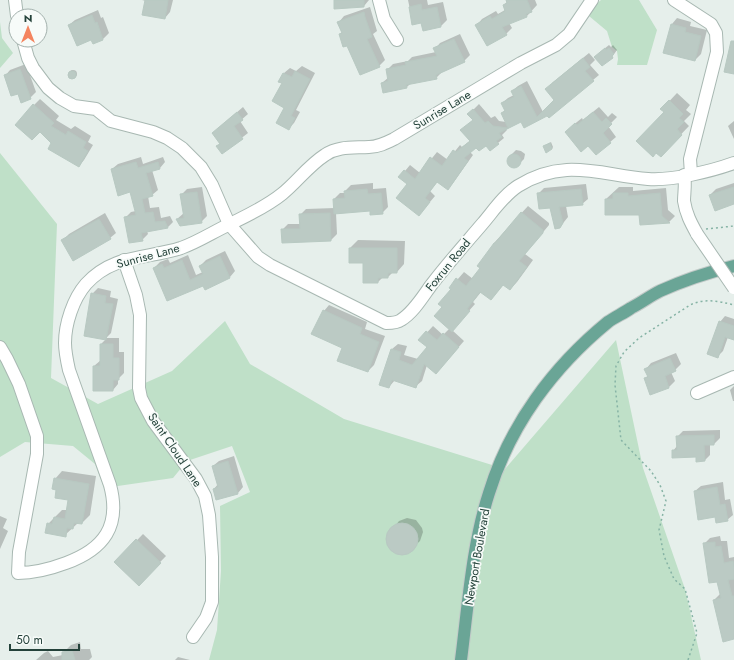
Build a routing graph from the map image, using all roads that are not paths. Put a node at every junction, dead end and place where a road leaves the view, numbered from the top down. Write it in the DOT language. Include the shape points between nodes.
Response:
graph roads {
  1 [pos="379,0"];
  2 [pos="592,0"];
  3 [pos="674,0"];
  4 [pos="397,40"];
  5 [pos="25,48"];
  6 [pos="734,163"];
  7 [pos="688,175"];
  8 [pos="229,224"];
  9 [pos="124,260"];
  10 [pos="734,266"];
  11 [pos="734,288"];
  12 [pos="0,347"];
  13 [pos="734,377"];
  14 [pos="698,393"];
  15 [pos="193,637"];
  16 [pos="461,660"];
  1 -- 4 [label="street" via="384,19"];
  2 -- 8 [label="street, Sunrise Lane" via="569,34 556,45 382,145 339,149 325,154 283,194"];
  3 -- 7 [label="street" via="711,24 716,33 717,52"];
  5 -- 8 [label="street, Foxrun Road" via="33,68 48,88 60,98 74,106 96,109 111,121 153,132 182,148 201,167"];
  6 -- 7 [label="street, Foxrun Road"];
  7 -- 8 [label="street, Foxrun Road" via="648,179 574,169 558,170 528,180 508,193 409,314 399,322 386,323 270,265 258,257"];
  7 -- 11 [label="street, bridge" via="684,201 689,221"];
  8 -- 9 [label="street, Sunrise Lane" via="179,249"];
  9 -- 12 [label="street, Sunrise Lane" via="98,273 81,291 71,312 65,342 69,370 113,494 110,528 93,550 79,558 33,572 18,573 19,552 37,454 37,436 19,384"];
  9 -- 15 [label="street, Saint Cloud Lane" via="140,315 141,398 153,421 196,479 205,496 210,515 212,602 206,618"];
  10 -- 16 [label="main road, Newport Boulevard" via="712,271 659,292 609,322 567,360 527,411 504,452 488,494 478,536"];
  13 -- 14 [label="street"];
}
